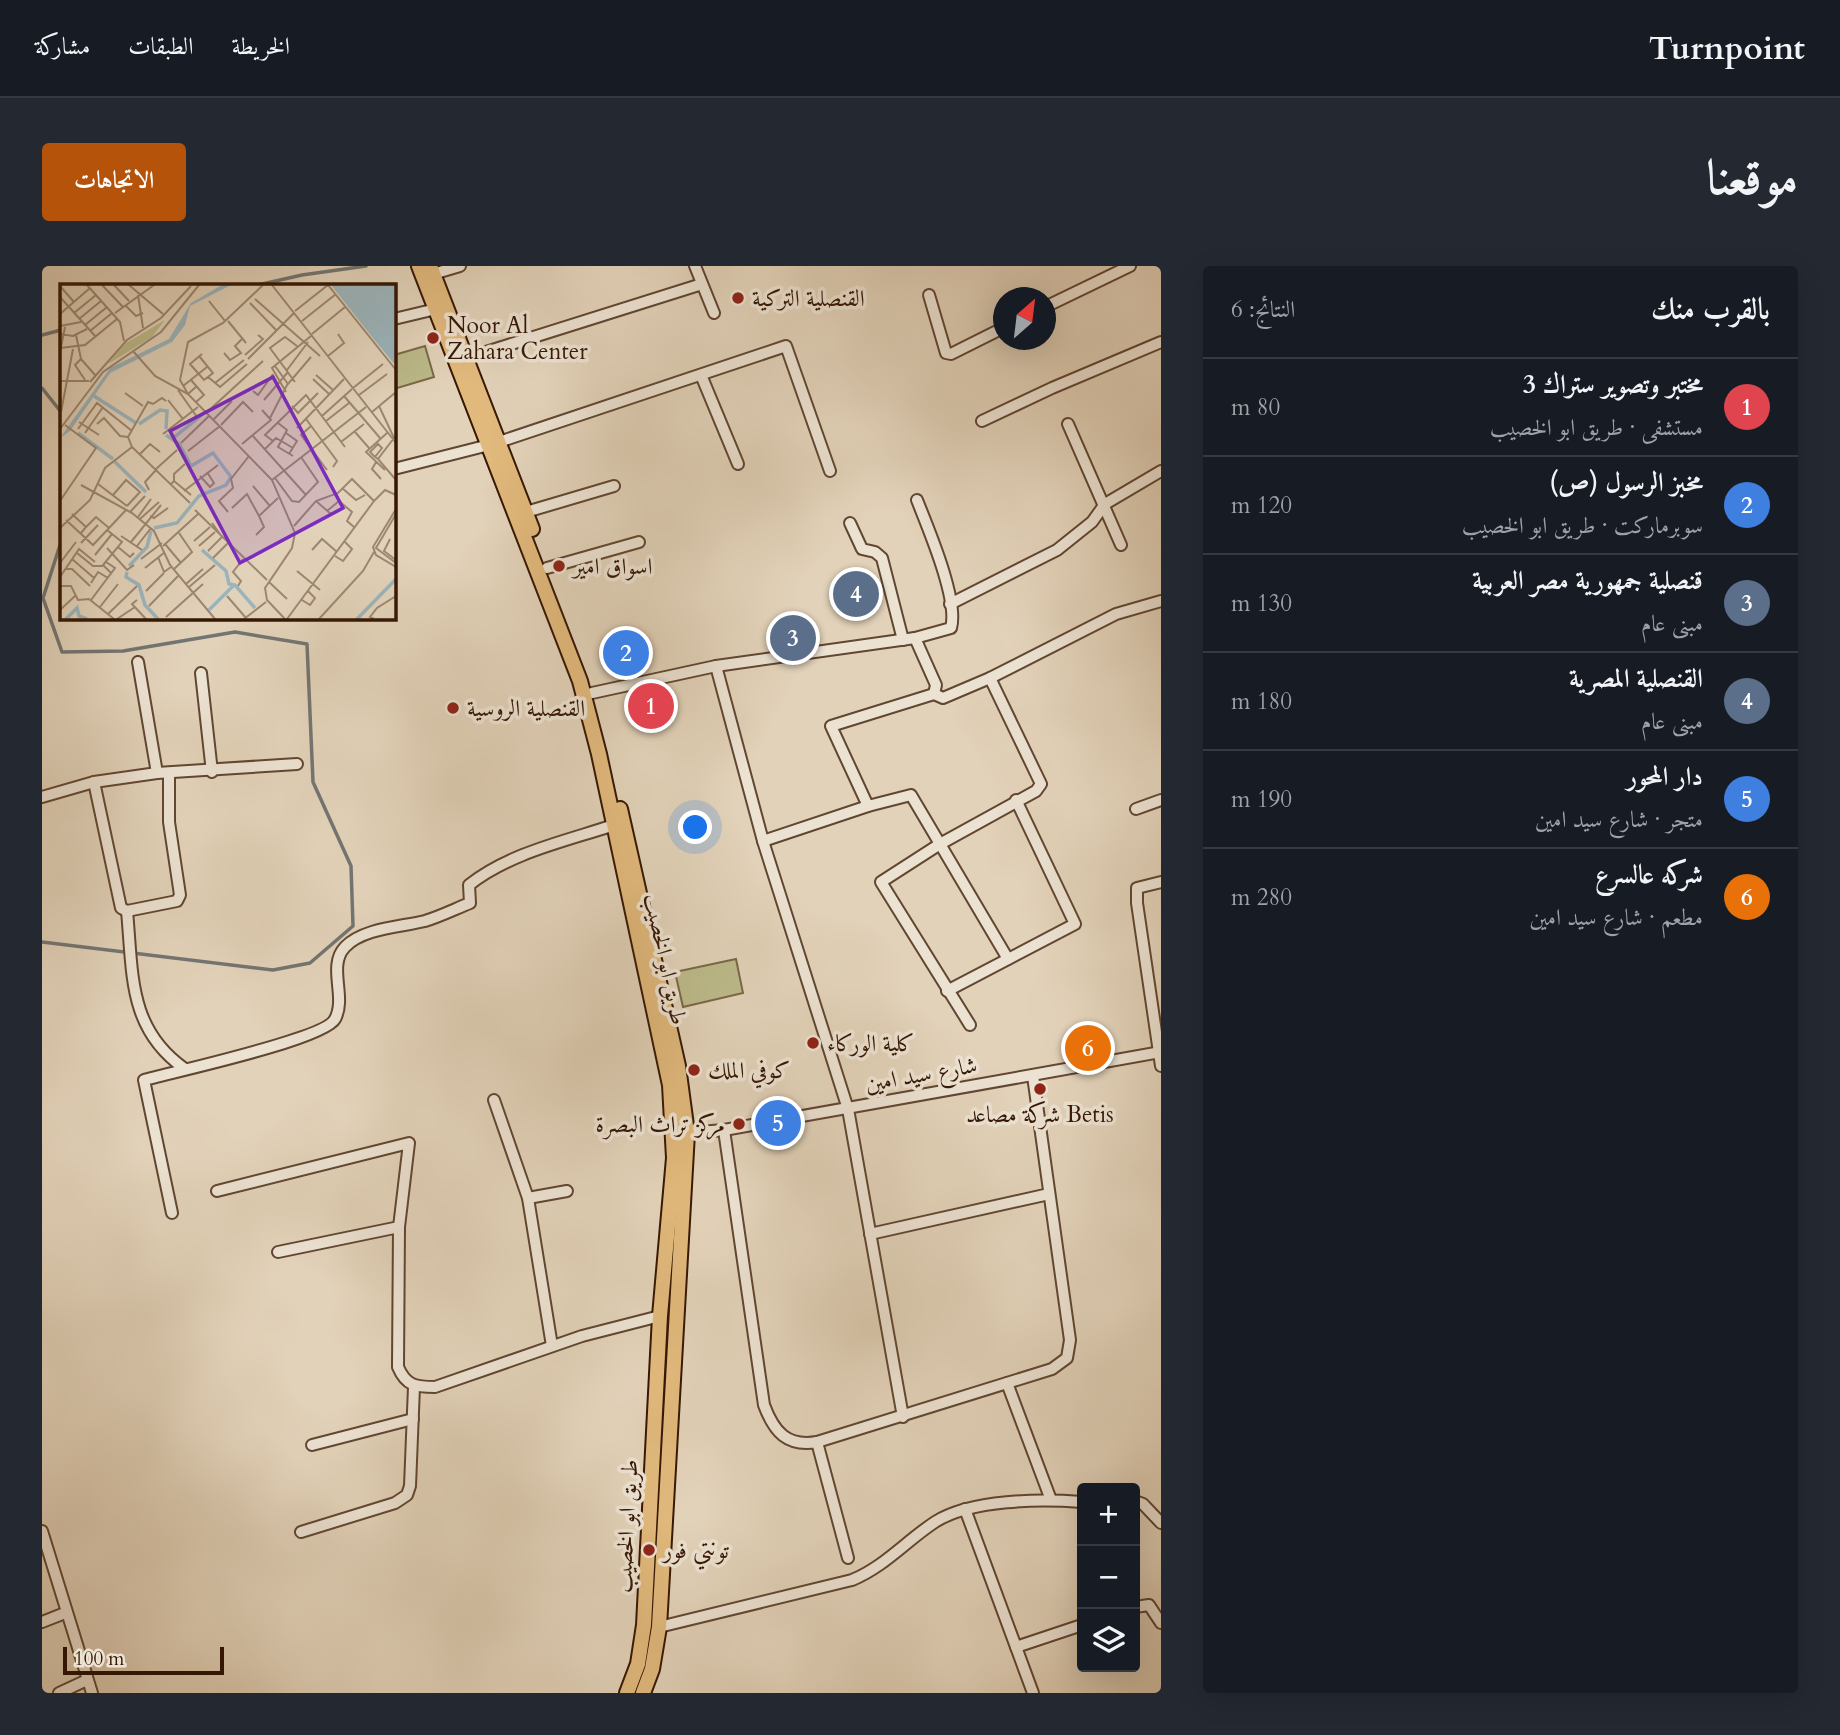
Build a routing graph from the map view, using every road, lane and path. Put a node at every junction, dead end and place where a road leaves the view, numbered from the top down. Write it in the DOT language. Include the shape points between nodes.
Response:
graph roads {
  1 [pos="419,266"];
  2 [pos="460,266"];
  3 [pos="695,266"];
  4 [pos="1128,266"];
  5 [pos="431,270"];
  6 [pos="702,284"];
  7 [pos="929,295"];
  8 [pos="1056,302"];
  9 [pos="436,309"];
  10 [pos="714,313"];
  11 [pos="396,319"];
  12 [pos="993,333"];
  13 [pos="1161,342"];
  14 [pos="467,358"];
  15 [pos="701,374"];
  16 [pos="982,421"];
  17 [pos="1068,424"];
  18 [pos="494,444"];
  19 [pos="738,464"];
  20 [pos="396,468"];
  21 [pos="830,471"];
  22 [pos="1161,471"];
  23 [pos="614,486"];
  24 [pos="917,500"];
  25 [pos="1105,504"];
  26 [pos="526,512"];
  27 [pos="850,523"];
  28 [pos="639,542"];
  29 [pos="1121,545"];
  30 [pos="547,568"];
  31 [pos="1161,601"];
  32 [pos="950,604"];
  33 [pos="915,638"];
  34 [pos="903,640"];
  35 [pos="138,662"];
  36 [pos="716,666"];
  37 [pos="201,673"];
  38 [pos="990,678"];
  39 [pos="592,693"];
  40 [pos="934,694"];
  41 [pos="297,764"];
  42 [pos="212,772"];
  43 [pos="163,774"];
  44 [pos="94,782"];
  45 [pos="42,797"];
  46 [pos="1016,800"];
  47 [pos="1161,800"];
  48 [pos="868,806"];
  49 [pos="1136,809"];
  50 [pos="614,825"];
  51 [pos="763,841"];
  52 [pos="940,844"];
  53 [pos="1161,881"];
  54 [pos="634,893"];
  55 [pos="127,911"];
  56 [pos="1008,959"];
  57 [pos="947,991"];
  58 [pos="970,1025"];
  59 [pos="1160,1052"];
  60 [pos="1161,1066"];
  61 [pos="185,1069"];
  62 [pos="1033,1076"];
  63 [pos="494,1100"];
  64 [pos="848,1109"];
  65 [pos="724,1130"];
  66 [pos="687,1133"];
  67 [pos="217,1191"];
  68 [pos="566,1191"];
  69 [pos="1049,1195"];
  70 [pos="528,1198"];
  71 [pos="172,1213"];
  72 [pos="399,1227"];
  73 [pos="870,1234"];
  74 [pos="278,1251"];
  75 [pos="660,1316"];
  76 [pos="552,1346"];
  77 [pos="1006,1383"];
  78 [pos="414,1387"];
  79 [pos="656,1396"];
  80 [pos="672,1396"];
  81 [pos="903,1417"];
  82 [pos="412,1419"];
  83 [pos="817,1442"];
  84 [pos="312,1445"];
  85 [pos="1051,1500"];
  86 [pos="1077,1502"];
  87 [pos="1140,1503"];
  88 [pos="965,1509"];
  89 [pos="1161,1523"];
  90 [pos="300,1532"];
  91 [pos="42,1534"];
  92 [pos="848,1558"];
  93 [pos="1140,1606"];
  94 [pos="65,1613"];
  95 [pos="42,1622"];
  96 [pos="1161,1623"];
  97 [pos="659,1626"];
  98 [pos="1077,1627"];
  99 [pos="1016,1647"];
  100 [pos="87,1680"];
  101 [pos="59,1693"];
  102 [pos="92,1693"];
  103 [pos="628,1693"];
  104 [pos="643,1693"];
  105 [pos="1033,1693"];
  1 -- 9 [label="main road, طريق ابو الخصيب"];
  2 -- 5 [label="street"];
  3 -- 6 [label="street"];
  4 -- 8 [label="street"];
  5 -- 14 [label="main road, طريق ابو الخصيب"];
  6 -- 10 [label="street"];
  6 -- 14 [label="street"];
  7 -- 12 [label="street" via="946,353"];
  9 -- 11 [label="street"];
  9 -- 18 [label="main road, طريق ابو الخصيب"];
  13 -- 16 [label="street"];
  14 -- 18 [label="main road, طريق ابو الخصيب"];
  15 -- 18 [label="street"];
  15 -- 19 [label="street"];
  15 -- 21 [label="street" via="786,346"];
  17 -- 25 [label="street"];
  18 -- 20 [label="street"];
  18 -- 26 [label="main road, طريق ابو الخصيب"];
  18 -- 50 [label="main road, طريق ابو الخصيب" via="580,681"];
  22 -- 25 [label="street"];
  23 -- 26 [label="street"];
  24 -- 32 [label="street"];
  25 -- 29 [label="street"];
  25 -- 32 [label="street" via="1092,522 1057,550"];
  26 -- 30 [label="main road, طريق ابو الخصيب"];
  27 -- 34 [label="street" via="862,549 882,558"];
  28 -- 30 [label="street"];
  30 -- 39 [label="main road, طريق ابو الخصيب"];
  31 -- 38 [label="street" via="1116,614"];
  32 -- 33 [label="street" via="951,628"];
  33 -- 34 [label="street"];
  33 -- 40 [label="street" via="936,685"];
  34 -- 36 [label="street"];
  35 -- 43 [label="street"];
  36 -- 39 [label="street"];
  36 -- 51 [label="street"];
  37 -- 42 [label="street"];
  38 -- 40 [label="street" via="943,698"];
  38 -- 46 [label="street" via="1041,784"];
  39 -- 54 [label="main road, طريق ابو الخصيب"];
  40 -- 48 [label="street" via="831,726"];
  41 -- 42 [label="street"];
  42 -- 43 [label="street"];
  43 -- 44 [label="street"];
  43 -- 55 [label="street" via="180,895 177,901"];
  44 -- 45 [label="street"];
  44 -- 55 [label="street" via="121,908"];
  46 -- 52 [label="street"];
  46 -- 56 [label="street" via="1075,924"];
  47 -- 49 [label="street"];
  48 -- 51 [label="street"];
  48 -- 52 [label="street" via="911,795"];
  50 -- 54 [label="main road, طريق ابو الخصيب"];
  50 -- 61 [label="street" via="480,875 468,885 470,903 450,912 345,946 338,962 341,1000 336,1018 320,1032"];
  51 -- 64 [label="street"];
  52 -- 56 [label="street"];
  52 -- 57 [label="street" via="881,882"];
  53 -- 59 [label="street" via="1137,888"];
  54 -- 66 [label="main road, طريق ابو الخصيب" via="678,1066"];
  54 -- 75 [label="main road, طريق ابو الخصيب" via="674,1122"];
  55 -- 61 [label="street" via="136,1003 164,1054"];
  56 -- 57 [label="street"];
  57 -- 58 [label="street"];
  59 -- 60 [label="street"];
  59 -- 62 [label="street, شارع سيد امين"];
  61 -- 71 [label="street" via="144,1080"];
  62 -- 64 [label="street, شارع سيد امين"];
  62 -- 69 [label="street"];
  63 -- 70 [label="street"];
  64 -- 65 [label="street, شارع سيد امين"];
  64 -- 73 [label="street"];
  65 -- 66 [label="street, شارع سيد امين"];
  65 -- 83 [label="street" via="764,1405 780,1435 798,1443"];
  66 -- 80 [label="main road, طريق ابو الخصيب"];
  67 -- 72 [label="street" via="409,1143"];
  68 -- 70 [label="street"];
  69 -- 73 [label="street"];
  69 -- 77 [label="street" via="1070,1349 1060,1365"];
  70 -- 76 [label="street"];
  72 -- 74 [label="street"];
  72 -- 78 [label="street" via="398,1367 402,1378"];
  73 -- 81 [label="street"];
  75 -- 76 [label="street"];
  75 -- 79 [label="main road, طريق ابو الخصيب"];
  76 -- 78 [label="street" via="435,1387"];
  77 -- 81 [label="street"];
  77 -- 85 [label="street"];
  78 -- 82 [label="street"];
  79 -- 80 [label="main road"];
  79 -- 103 [label="main road, طريق ابو الخصيب" via="644,1625"];
  80 -- 97 [label="main road, طريق ابو الخصيب"];
  81 -- 83 [label="street"];
  82 -- 84 [label="street"];
  82 -- 90 [label="street" via="407,1495 395,1503"];
  83 -- 92 [label="street"];
  85 -- 86 [label="street"];
  85 -- 88 [label="street"];
  87 -- 89 [label="street"];
  88 -- 97 [label="street" via="934,1523 852,1580"];
  88 -- 99 [label="street"];
  91 -- 94 [label="street"];
  93 -- 96 [label="street" via="1149,1605"];
  94 -- 95 [label="street"];
  94 -- 100 [label="street"];
  97 -- 104 [label="main road, طريق ابو الخصيب"];
  98 -- 99 [label="street"];
  99 -- 105 [label="street"];
  100 -- 101 [label="street"];
  100 -- 102 [label="street"];
}
